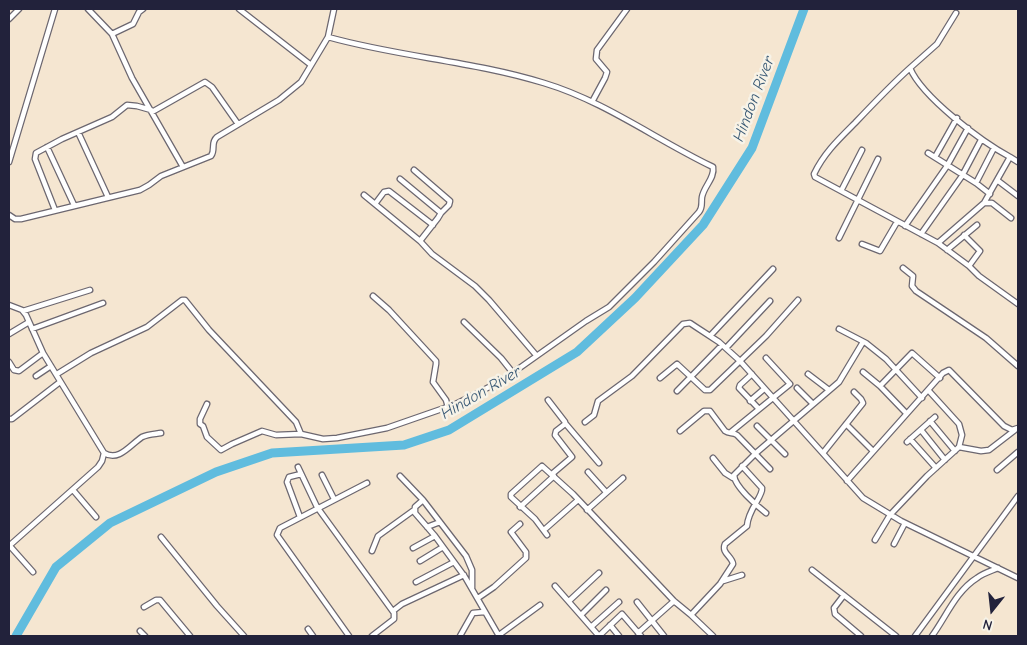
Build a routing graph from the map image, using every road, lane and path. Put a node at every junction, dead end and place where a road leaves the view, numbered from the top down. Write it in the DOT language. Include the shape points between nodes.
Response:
graph roads {
  1 [pos="20,9"];
  2 [pos="55,9"];
  3 [pos="88,9"];
  4 [pos="142,9"];
  5 [pos="239,9"];
  6 [pos="334,9"];
  7 [pos="627,9"];
  8 [pos="956,13"];
  9 [pos="9,19"];
  10 [pos="112,34"];
  11 [pos="328,37"];
  12 [pos="311,65"];
  13 [pos="910,68"];
  14 [pos="592,102"];
  15 [pos="152,111"];
  16 [pos="956,118"];
  17 [pos="238,124"];
  18 [pos="968,128"];
  19 [pos="78,132"];
  20 [pos="981,140"];
  21 [pos="47,147"];
  22 [pos="994,148"];
  23 [pos="862,150"];
  24 [pos="928,153"];
  25 [pos="936,157"];
  26 [pos="1010,157"];
  27 [pos="878,159"];
  28 [pos="9,162"];
  29 [pos="1018,162"];
  30 [pos="947,166"];
  31 [pos="182,168"];
  32 [pos="414,170"];
  33 [pos="962,176"];
  34 [pos="400,179"];
  35 [pos="997,180"];
  36 [pos="976,182"];
  37 [pos="841,192"];
  38 [pos="990,194"];
  39 [pos="364,195"];
  40 [pos="1018,196"];
  41 [pos="108,197"];
  42 [pos="858,201"];
  43 [pos="984,203"];
  44 [pos="375,204"];
  45 [pos="74,205"];
  46 [pos="55,210"];
  47 [pos="441,213"];
  48 [pos="9,215"];
  49 [pos="1011,218"];
  50 [pos="897,222"];
  51 [pos="433,225"];
  52 [pos="977,225"];
  53 [pos="906,226"];
  54 [pos="920,234"];
  55 [pos="964,235"];
  56 [pos="839,238"];
  57 [pos="420,242"];
  58 [pos="938,243"];
  59 [pos="862,244"];
  60 [pos="947,250"];
  61 [pos="969,266"];
  62 [pos="903,268"];
  63 [pos="773,269"];
  64 [pos="90,290"];
  65 [pos="373,296"];
  66 [pos="798,300"];
  67 [pos="770,301"];
  68 [pos="103,303"];
  69 [pos="1018,303"];
  70 [pos="9,305"];
  71 [pos="23,311"];
  72 [pos="29,322"];
  73 [pos="464,322"];
  74 [pos="32,329"];
  75 [pos="839,329"];
  76 [pos="9,334"];
  77 [pos="710,336"];
  78 [pos="863,342"];
  79 [pos="724,346"];
  80 [pos="43,353"];
  81 [pos="536,355"];
  82 [pos="766,358"];
  83 [pos="740,361"];
  84 [pos="9,362"];
  85 [pos="51,366"];
  86 [pos="1018,366"];
  87 [pos="896,370"];
  88 [pos="513,372"];
  89 [pos="862,372"];
  90 [pos="57,374"];
  91 [pos="752,374"];
  92 [pos="808,374"];
  93 [pos="36,376"];
  94 [pos="691,377"];
  95 [pos="660,378"];
  96 [pos="940,378"];
  97 [pos="60,382"];
  98 [pos="880,386"];
  99 [pos="797,388"];
  100 [pos="764,389"];
  101 [pos="829,390"];
  102 [pos="678,391"];
  103 [pos="929,391"];
  104 [pos="854,392"];
  105 [pos="772,398"];
  106 [pos="922,398"];
  107 [pos="548,400"];
  108 [pos="750,401"];
  109 [pos="207,404"];
  110 [pos="813,404"];
  111 [pos="448,407"];
  112 [pos="759,410"];
  113 [pos="906,413"];
  114 [pos="935,417"];
  115 [pos="9,419"];
  116 [pos="793,421"];
  117 [pos="930,421"];
  118 [pos="586,422"];
  119 [pos="565,423"];
  120 [pos="846,424"];
  121 [pos="757,426"];
  122 [pos="1016,429"];
  123 [pos="920,430"];
  124 [pos="680,431"];
  125 [pos="731,432"];
  126 [pos="161,433"];
  127 [pos="301,434"];
  128 [pos="771,440"];
  129 [pos="957,449"];
  130 [pos="873,451"];
  131 [pos="1018,452"];
  132 [pos="104,453"];
  133 [pos="756,453"];
  134 [pos="823,453"];
  135 [pos="785,454"];
  136 [pos="713,458"];
  137 [pos="945,460"];
  138 [pos="599,463"];
  139 [pos="742,466"];
  140 [pos="298,468"];
  141 [pos="770,468"];
  142 [pos="936,468"];
  143 [pos="997,470"];
  144 [pos="588,472"];
  145 [pos="301,474"];
  146 [pos="322,475"];
  147 [pos="553,475"];
  148 [pos="400,476"];
  149 [pos="623,478"];
  150 [pos="733,478"];
  151 [pos="847,481"];
  152 [pos="367,482"];
  153 [pos="72,490"];
  154 [pos="606,492"];
  155 [pos="1018,496"];
  156 [pos="334,499"];
  157 [pos="423,500"];
  158 [pos="578,500"];
  159 [pos="754,503"];
  160 [pos="520,506"];
  161 [pos="317,507"];
  162 [pos="414,510"];
  163 [pos="587,510"];
  164 [pos="766,513"];
  165 [pos="890,515"];
  166 [pos="96,517"];
  167 [pos="300,517"];
  168 [pos="440,522"];
  169 [pos="905,523"];
  170 [pos="520,524"];
  171 [pos="427,528"];
  172 [pos="435,536"];
  173 [pos="161,537"];
  174 [pos="875,540"];
  175 [pos="894,544"];
  176 [pos="9,546"];
  177 [pos="443,547"];
  178 [pos="414,548"];
  179 [pos="372,551"];
  180 [pos="973,556"];
  181 [pos="420,561"];
  182 [pos="454,562"];
  183 [pos="998,568"];
  184 [pos="812,570"];
  185 [pos="33,572"];
  186 [pos="599,573"];
  187 [pos="464,575"];
  188 [pos="742,575"];
  189 [pos="1018,578"];
  190 [pos="416,582"];
  191 [pos="722,582"];
  192 [pos="554,586"];
  193 [pos="472,588"];
  194 [pos="606,590"];
  195 [pos="844,595"];
  196 [pos="478,598"];
  197 [pos="569,601"];
  198 [pos="674,601"];
  199 [pos="619,602"];
  200 [pos="637,602"];
  201 [pos="540,605"];
  202 [pos="144,607"];
  203 [pos="393,611"];
  204 [pos="484,612"];
  205 [pos="581,615"];
  206 [pos="691,615"];
  207 [pos="652,621"];
  208 [pos="610,624"];
  209 [pos="591,627"];
  210 [pos="308,629"];
  211 [pos="140,631"];
  212 [pos="188,634"];
  213 [pos="639,635"];
  214 [pos="145,636"];
  215 [pos="182,636"];
  216 [pos="244,636"];
  217 [pos="313,636"];
  218 [pos="349,636"];
  219 [pos="372,636"];
  220 [pos="460,636"];
  221 [pos="499,636"];
  222 [pos="599,636"];
  223 [pos="619,636"];
  224 [pos="664,636"];
  225 [pos="713,636"];
  226 [pos="861,636"];
  227 [pos="896,636"];
  228 [pos="915,636"];
  229 [pos="932,636"];
  1 -- 9 [label="street"];
  2 -- 28 [label="street"];
  3 -- 10 [label="street"];
  4 -- 10 [label="street" via="132,24"];
  5 -- 12 [label="street"];
  6 -- 11 [label="street"];
  7 -- 14 [label="street" via="596,53 596,59 607,72"];
  8 -- 13 [label="street" via="936,44"];
  10 -- 15 [label="street" via="132,78"];
  11 -- 12 [label="street"];
  11 -- 14 [label="street" via="513,74 546,83"];
  12 -- 17 [label="street" via="301,82"];
  13 -- 16 [label="street" via="930,94"];
  13 -- 37 [label="street" via="829,148 816,169 815,177"];
  14 -- 81 [label="street" via="713,167 714,172 702,196 701,210 654,262 609,307"];
  15 -- 17 [label="street" via="205,82"];
  15 -- 19 [label="street" via="127,105 112,117"];
  15 -- 31 [label="street"];
  16 -- 18 [label="street"];
  16 -- 25 [label="street"];
  17 -- 31 [label="street" via="214,139 212,156"];
  18 -- 20 [label="street"];
  18 -- 30 [label="street"];
  19 -- 21 [label="street"];
  19 -- 41 [label="street"];
  20 -- 22 [label="street"];
  20 -- 33 [label="street"];
  21 -- 45 [label="street"];
  21 -- 46 [label="street" via="36,153 35,159"];
  22 -- 26 [label="street"];
  22 -- 36 [label="street"];
  23 -- 37 [label="street"];
  24 -- 25 [label="street"];
  25 -- 30 [label="street"];
  26 -- 29 [label="street"];
  26 -- 35 [label="street"];
  27 -- 42 [label="street"];
  30 -- 33 [label="street"];
  30 -- 53 [label="street"];
  31 -- 41 [label="street" via="161,176 140,190"];
  32 -- 47 [label="street" via="450,201"];
  33 -- 36 [label="street"];
  33 -- 54 [label="street"];
  34 -- 47 [label="street"];
  35 -- 38 [label="street"];
  35 -- 40 [label="street"];
  36 -- 38 [label="street"];
  37 -- 42 [label="street"];
  38 -- 43 [label="street"];
  39 -- 44 [label="street"];
  41 -- 45 [label="street"];
  42 -- 50 [label="street"];
  42 -- 56 [label="street"];
  43 -- 49 [label="street" via="992,203"];
  43 -- 58 [label="street"];
  44 -- 51 [label="street" via="384,192 389,191"];
  44 -- 57 [label="street"];
  45 -- 46 [label="street"];
  46 -- 48 [label="street" via="21,219"];
  47 -- 51 [label="street"];
  50 -- 53 [label="street"];
  50 -- 59 [label="street" via="880,251"];
  51 -- 57 [label="street"];
  52 -- 55 [label="street"];
  53 -- 54 [label="street"];
  54 -- 58 [label="street"];
  55 -- 60 [label="street"];
  55 -- 61 [label="street" via="980,251"];
  57 -- 81 [label="street" via="489,300"];
  58 -- 60 [label="street"];
  60 -- 61 [label="street"];
  61 -- 69 [label="street"];
  62 -- 86 [label="street" via="913,276 912,286 916,291 986,338"];
  63 -- 77 [label="street"];
  64 -- 71 [label="street"];
  65 -- 111 [label="street" via="436,361 433,382"];
  66 -- 83 [label="street"];
  67 -- 79 [label="street"];
  68 -- 74 [label="street"];
  70 -- 71 [label="street"];
  71 -- 72 [label="street"];
  72 -- 74 [label="street"];
  72 -- 76 [label="street"];
  73 -- 88 [label="street"];
  74 -- 80 [label="street"];
  75 -- 78 [label="street"];
  77 -- 79 [label="street"];
  77 -- 118 [label="street" via="690,323 683,324 632,376 598,401 594,414"];
  78 -- 87 [label="street"];
  78 -- 101 [label="street" via="839,382"];
  79 -- 83 [label="street"];
  79 -- 94 [label="street"];
  80 -- 84 [label="street" via="19,370 14,370"];
  80 -- 85 [label="street"];
  81 -- 88 [label="street"];
  82 -- 105 [label="street" via="790,384"];
  83 -- 91 [label="street"];
  83 -- 94 [label="street" via="710,390 705,390"];
  85 -- 90 [label="street"];
  85 -- 93 [label="street"];
  87 -- 96 [label="street" via="913,353"];
  87 -- 98 [label="street"];
  87 -- 106 [label="street"];
  88 -- 111 [label="street" via="496,384"];
  89 -- 98 [label="street"];
  90 -- 97 [label="street"];
  90 -- 127 [label="street" via="91,353 147,327 185,300 296,422"];
  91 -- 100 [label="street"];
  91 -- 108 [label="street" via="739,388"];
  92 -- 101 [label="street"];
  94 -- 95 [label="street" via="677,364"];
  94 -- 102 [label="street"];
  96 -- 103 [label="street"];
  96 -- 122 [label="street" via="946,371 952,372 1004,426"];
  97 -- 115 [label="street"];
  97 -- 132 [label="street"];
  98 -- 113 [label="street"];
  99 -- 110 [label="street"];
  100 -- 105 [label="street"];
  100 -- 108 [label="street"];
  101 -- 110 [label="street"];
  103 -- 106 [label="street"];
  103 -- 129 [label="street" via="958,424 962,435"];
  104 -- 120 [label="street" via="862,403"];
  105 -- 112 [label="street"];
  105 -- 116 [label="street"];
  106 -- 113 [label="street"];
  107 -- 119 [label="street"];
  108 -- 112 [label="street"];
  109 -- 127 [label="street" via="200,424 205,435 221,450 262,431 281,436"];
  110 -- 116 [label="street"];
  111 -- 127 [label="street" via="387,428 337,438 314,438"];
  112 -- 125 [label="street"];
  113 -- 130 [label="street"];
  114 -- 117 [label="street"];
  116 -- 128 [label="street"];
  116 -- 134 [label="street"];
  117 -- 123 [label="street"];
  117 -- 129 [label="street"];
  119 -- 138 [label="street"];
  119 -- 147 [label="street" via="555,433 572,457"];
  120 -- 130 [label="street"];
  120 -- 134 [label="street"];
  121 -- 128 [label="street"];
  122 -- 129 [label="street" via="990,450"];
  123 -- 137 [label="street"];
  123 -- 142 [label="street" via="909,441"];
  124 -- 125 [label="street" via="707,410 725,431"];
  125 -- 133 [label="street"];
  126 -- 132 [label="street" via="142,437 117,455"];
  128 -- 133 [label="street"];
  128 -- 135 [label="street"];
  129 -- 137 [label="street"];
  130 -- 151 [label="street"];
  131 -- 143 [label="street"];
  132 -- 153 [label="street" via="101,463"];
  133 -- 139 [label="street"];
  133 -- 141 [label="street"];
  134 -- 151 [label="street"];
  136 -- 150 [label="street"];
  137 -- 142 [label="street"];
  139 -- 150 [label="street"];
  139 -- 159 [label="street" via="763,490"];
  140 -- 145 [label="street"];
  142 -- 165 [label="street"];
  144 -- 154 [label="street"];
  145 -- 161 [label="street"];
  145 -- 167 [label="street" via="289,477 287,482"];
  146 -- 156 [label="street"];
  147 -- 158 [label="street"];
  147 -- 160 [label="street"];
  147 -- 160 [label="street" via="542,466 511,492 511,497"];
  148 -- 157 [label="street"];
  149 -- 154 [label="street"];
  150 -- 159 [label="street"];
  151 -- 165 [label="street" via="864,498"];
  152 -- 156 [label="street"];
  153 -- 166 [label="street"];
  153 -- 176 [label="street"];
  154 -- 163 [label="street"];
  155 -- 180 [label="street"];
  156 -- 161 [label="street"];
  157 -- 162 [label="street"];
  157 -- 168 [label="street"];
  158 -- 160 [label="street" via="545,532"];
  158 -- 163 [label="street"];
  159 -- 164 [label="street"];
  159 -- 191 [label="street" via="747,518 748,526 723,547 733,564"];
  161 -- 167 [label="street"];
  161 -- 203 [label="street"];
  162 -- 171 [label="street"];
  162 -- 179 [label="street" via="378,536"];
  163 -- 198 [label="street"];
  165 -- 169 [label="street"];
  165 -- 174 [label="street"];
  167 -- 218 [label="street" via="280,528 277,535"];
  168 -- 171 [label="street"];
  168 -- 193 [label="street" via="466,556 472,570"];
  169 -- 175 [label="street"];
  169 -- 180 [label="street"];
  170 -- 196 [label="street" via="511,532 526,552 526,558"];
  171 -- 172 [label="street"];
  172 -- 177 [label="street"];
  172 -- 178 [label="street"];
  173 -- 216 [label="street"];
  176 -- 185 [label="street"];
  177 -- 181 [label="street"];
  177 -- 182 [label="street"];
  180 -- 183 [label="street"];
  180 -- 228 [label="street"];
  182 -- 187 [label="street"];
  182 -- 190 [label="street"];
  183 -- 189 [label="street"];
  183 -- 229 [label="street" via="969,584"];
  184 -- 195 [label="street"];
  186 -- 197 [label="street"];
  187 -- 193 [label="street"];
  187 -- 203 [label="street"];
  188 -- 191 [label="street"];
  191 -- 206 [label="street"];
  192 -- 197 [label="street"];
  193 -- 196 [label="street"];
  194 -- 205 [label="street"];
  195 -- 226 [label="street" via="834,608 834,614"];
  195 -- 227 [label="street"];
  196 -- 204 [label="street"];
  197 -- 205 [label="street"];
  198 -- 206 [label="street"];
  198 -- 207 [label="street"];
  199 -- 209 [label="street"];
  200 -- 207 [label="street"];
  201 -- 221 [label="street"];
  202 -- 212 [label="street" via="160,600"];
  203 -- 219 [label="street" via="394,619"];
  204 -- 220 [label="street" via="473,613"];
  204 -- 221 [label="street"];
  205 -- 209 [label="street"];
  206 -- 225 [label="street"];
  207 -- 213 [label="street"];
  207 -- 224 [label="street"];
  208 -- 213 [label="street" via="622,614"];
  208 -- 222 [label="street"];
  208 -- 223 [label="street"];
  209 -- 222 [label="street"];
  210 -- 217 [label="street"];
  211 -- 214 [label="street"];
  212 -- 215 [label="street"];
}
